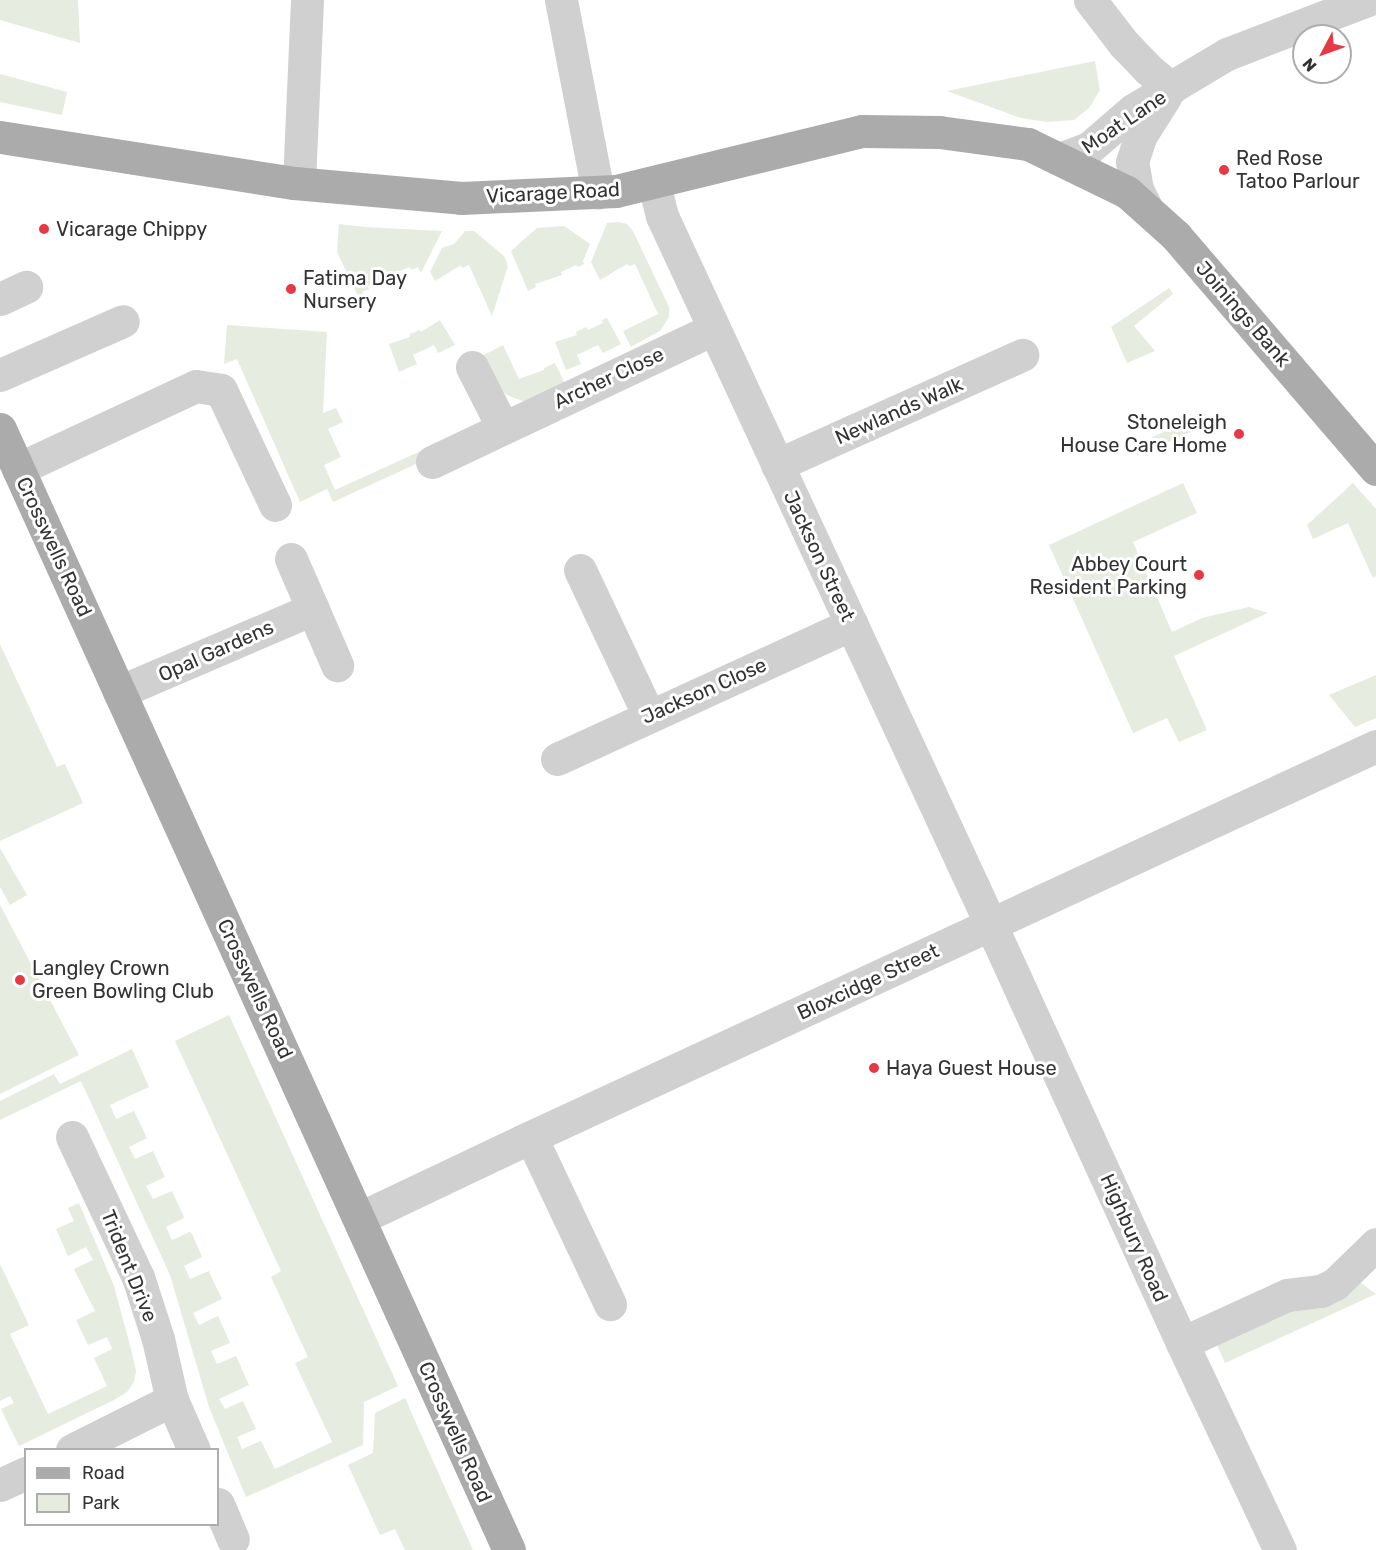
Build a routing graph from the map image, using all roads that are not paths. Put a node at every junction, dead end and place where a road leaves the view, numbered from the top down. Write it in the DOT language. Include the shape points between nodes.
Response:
graph roads {
  1 [pos="307,0"];
  2 [pos="561,0"];
  3 [pos="1090,0"];
  4 [pos="1368,0"];
  5 [pos="1171,88"];
  6 [pos="0,137"];
  7 [pos="1059,159"];
  8 [pos="1096,176"];
  9 [pos="299,183"];
  10 [pos="654,184"];
  11 [pos="598,192"];
  12 [pos="1147,209"];
  13 [pos="123,321"];
  14 [pos="714,329"];
  15 [pos="1022,355"];
  16 [pos="472,367"];
  17 [pos="0,375"];
  18 [pos="503,428"];
  19 [pos="0,429"];
  20 [pos="432,462"];
  21 [pos="777,465"];
  22 [pos="18,469"];
  23 [pos="1376,469"];
  24 [pos="275,504"];
  25 [pos="291,559"];
  26 [pos="580,570"];
  27 [pos="313,609"];
  28 [pos="852,624"];
  29 [pos="338,665"];
  30 [pos="120,692"];
  31 [pos="649,716"];
  32 [pos="1376,746"];
  33 [pos="557,759"];
  34 [pos="991,925"];
  35 [pos="72,1137"];
  36 [pos="531,1137"];
  37 [pos="360,1218"];
  38 [pos="1376,1244"];
  39 [pos="610,1304"];
  40 [pos="1182,1343"];
  41 [pos="172,1400"];
  42 [pos="74,1448"];
  43 [pos="194,1448"];
  44 [pos="24,1474"];
  45 [pos="0,1485"];
  46 [pos="219,1506"];
  47 [pos="233,1539"];
  48 [pos="509,1550"];
  49 [pos="1280,1550"];
  1 -- 9 [label="street"];
  2 -- 11 [label="street"];
  3 -- 5 [label="street" via="1124,44"];
  4 -- 5 [label="street" via="1227,54"];
  5 -- 7 [label="street, Moat Lane" via="1133,110 1089,148"];
  5 -- 12 [label="street, Moat Lane" via="1141,135 1132,162 1137,189"];
  6 -- 9 [label="main road, Vicarage Road"];
  7 -- 8 [label="main road, Vicarage Road"];
  7 -- 10 [label="main road, Vicarage Road" via="1028,144 939,132 862,131"];
  8 -- 12 [label="main road, Joinings Bank" via="1127,192"];
  9 -- 11 [label="main road, Vicarage Road" via="461,198"];
  10 -- 11 [label="main road, Vicarage Road"];
  10 -- 14 [label="street, Jackson Street" via="662,216"];
  12 -- 23 [label="main road, Joinings Bank" via="1176,236"];
  13 -- 17 [label="street"];
  14 -- 18 [label="street, Archer Close"];
  14 -- 21 [label="street, Jackson Street"];
  15 -- 21 [label="street, Newlands Walk"];
  16 -- 18 [label="street"];
  18 -- 20 [label="street, Archer Close"];
  19 -- 22 [label="main road, Crosswells Road"];
  21 -- 28 [label="street, Jackson Street"];
  22 -- 24 [label="street" via="196,386 221,390"];
  22 -- 30 [label="main road, Crosswells Road"];
  25 -- 27 [label="street"];
  26 -- 31 [label="street"];
  27 -- 29 [label="street"];
  27 -- 30 [label="street, Opal Gardens"];
  28 -- 31 [label="street, Jackson Close"];
  28 -- 34 [label="street, Jackson Street"];
  30 -- 37 [label="main road, Crosswells Road"];
  31 -- 33 [label="street, Jackson Close"];
  32 -- 34 [label="street, Bloxcidge Street"];
  34 -- 36 [label="street, Bloxcidge Street"];
  34 -- 40 [label="street, Highbury Road"];
  35 -- 41 [label="street, Trident Drive" via="138,1277"];
  36 -- 37 [label="street, Bloxcidge Street"];
  36 -- 39 [label="street"];
  37 -- 48 [label="main road, Crosswells Road"];
  38 -- 40 [label="street" via="1335,1284 1321,1291 1287,1295"];
  40 -- 49 [label="street, Highbury Road"];
  41 -- 42 [label="street"];
  41 -- 43 [label="street, Trident Drive"];
  44 -- 45 [label="street"];
  46 -- 47 [label="street"];
}
